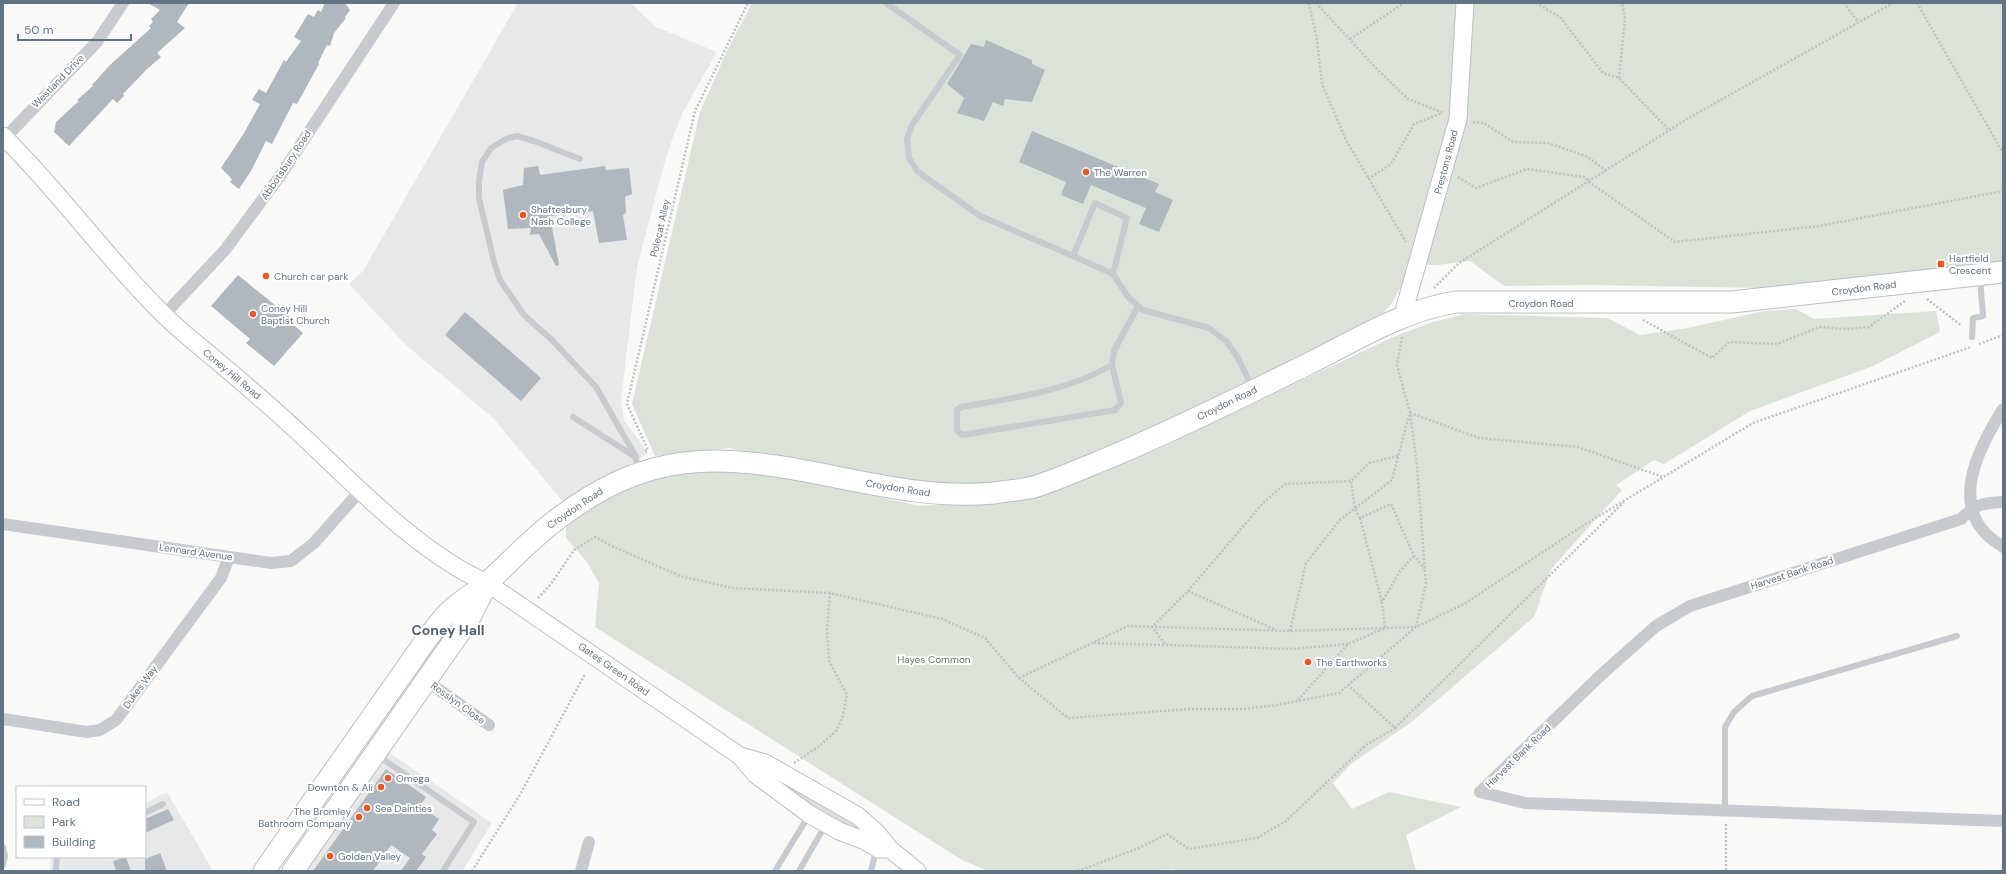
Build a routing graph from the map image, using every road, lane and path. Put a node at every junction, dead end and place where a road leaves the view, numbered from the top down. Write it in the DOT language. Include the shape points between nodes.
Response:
graph roads {
  1 [pos="123,3"];
  2 [pos="394,3"];
  3 [pos="748,3"];
  4 [pos="886,3"];
  5 [pos="1309,3"];
  6 [pos="1316,3"];
  7 [pos="1404,3"];
  8 [pos="1465,3"];
  9 [pos="1536,3"];
  10 [pos="1622,3"];
  11 [pos="1844,3"];
  12 [pos="1893,3"];
  13 [pos="1917,3"];
  14 [pos="1858,22"];
  15 [pos="1350,39"];
  16 [pos="1620,78"];
  17 [pos="1450,116"];
  18 [pos="1669,130"];
  19 [pos="4,137"];
  20 [pos="2003,153"];
  21 [pos="580,159"];
  22 [pos="1444,168"];
  23 [pos="1606,171"];
  24 [pos="1368,178"];
  25 [pos="1589,182"];
  26 [pos="2003,191"];
  27 [pos="1073,256"];
  28 [pos="1419,259"];
  29 [pos="2003,272"];
  30 [pos="1113,274"];
  31 [pos="1980,274"];
  32 [pos="1432,290"];
  33 [pos="1924,297"];
  34 [pos="1906,301"];
  35 [pos="1138,306"];
  36 [pos="164,315"];
  37 [pos="1406,316"];
  38 [pos="1636,316"];
  39 [pos="1972,335"];
  40 [pos="2003,335"];
  41 [pos="1112,365"];
  42 [pos="1254,390"];
  43 [pos="2003,409"];
  44 [pos="1410,413"];
  45 [pos="574,417"];
  46 [pos="1398,456"];
  47 [pos="637,464"];
  48 [pos="1663,477"];
  49 [pos="1351,480"];
  50 [pos="360,491"];
  51 [pos="1627,499"];
  52 [pos="2003,502"];
  53 [pos="1972,508"];
  54 [pos="1354,509"];
  55 [pos="1360,518"];
  56 [pos="3,524"];
  57 [pos="2003,547"];
  58 [pos="1414,556"];
  59 [pos="229,557"];
  60 [pos="1425,570"];
  61 [pos="487,583"];
  62 [pos="1188,591"];
  63 [pos="830,593"];
  64 [pos="1382,602"];
  65 [pos="527,610"];
  66 [pos="1152,627"];
  67 [pos="1416,627"];
  68 [pos="1385,628"];
  69 [pos="1276,630"];
  70 [pos="1290,630"];
  71 [pos="1957,636"];
  72 [pos="1093,643"];
  73 [pos="1348,644"];
  74 [pos="1166,645"];
  75 [pos="408,668"];
  76 [pos="584,674"];
  77 [pos="1019,678"];
  78 [pos="427,681"];
  79 [pos="1348,685"];
  80 [pos="1298,701"];
  81 [pos="3,719"];
  82 [pos="489,725"];
  83 [pos="1395,728"];
  84 [pos="376,755"];
  85 [pos="740,756"];
  86 [pos="781,772"];
  87 [pos="163,804"];
  88 [pos="1725,811"];
  89 [pos="146,812"];
  90 [pos="809,814"];
  91 [pos="2003,821"];
  92 [pos="827,824"];
  93 [pos="589,842"];
  94 [pos="3,847"];
  95 [pos="885,849"];
  96 [pos="57,858"];
  97 [pos="3,865"];
  98 [pos="56,871"];
  99 [pos="264,871"];
  100 [pos="293,871"];
  101 [pos="443,871"];
  102 [pos="472,871"];
  103 [pos="581,871"];
  104 [pos="775,871"];
  105 [pos="799,871"];
  106 [pos="871,871"];
  107 [pos="917,871"];
  108 [pos="1078,871"];
  109 [pos="1726,871"];
  1 -- 19 [label="street, Westland Drive" via="96,42"];
  2 -- 36 [label="street, Abbotsbury Road" via="280,176 225,250"];
  3 -- 47 [label="path, Polecat Alley" via="695,111 627,404 648,450"];
  4 -- 27 [label="lane" via="960,55 912,124 907,140 909,158 918,172 980,216"];
  5 -- 24 [label="path" via="1317,40 1322,84 1346,140"];
  6 -- 15 [label="path"];
  7 -- 15 [label="path"];
  8 -- 17 [label="street, Prestons Road"];
  9 -- 16 [label="path" via="1560,17 1603,73"];
  10 -- 16 [label="path" via="1625,18"];
  11 -- 14 [label="path"];
  12 -- 14 [label="path"];
  13 -- 20 [label="path"];
  14 -- 18 [label="path"];
  15 -- 17 [label="path" via="1408,99"];
  16 -- 18 [label="path"];
  17 -- 22 [label="street, Prestons Road"];
  17 -- 23 [label="path" via="1484,124 1513,142 1548,143 1588,157"];
  17 -- 24 [label="path" via="1414,124 1391,164"];
  18 -- 23 [label="path"];
  19 -- 36 [label="street, Coney Hill Road" via="46,182 107,255"];
  21 -- 47 [label="lane" via="517,136 506,139 491,148 482,162 479,198 500,280 524,315 552,340 596,387"];
  22 -- 25 [label="path" via="1476,188 1526,169 1584,177"];
  22 -- 28 [label="street, Prestons Road"];
  23 -- 25 [label="path"];
  24 -- 28 [label="path" via="1402,237"];
  25 -- 26 [label="path" via="1676,242 1818,226"];
  25 -- 32 [label="path" via="1459,263"];
  27 -- 30 [label="lane"];
  27 -- 30 [label="lane" via="1095,203 1127,218"];
  28 -- 37 [label="street, Prestons Road" via="1405,306"];
  29 -- 31 [label="highway, Croydon Road"];
  30 -- 35 [label="lane" via="1128,297"];
  31 -- 37 [label="highway, Croydon Road" via="1732,302 1456,302 1437,305"];
  31 -- 39 [label="lane" via="1983,316 1973,318"];
  33 -- 39 [label="path"];
  34 -- 38 [label="path" via="1869,327 1819,327 1776,344 1729,342 1712,358"];
  35 -- 41 [label="lane" via="1114,351"];
  35 -- 42 [label="lane" via="1142,310 1209,328 1227,342"];
  36 -- 50 [label="street, Coney Hill Road" via="268,403"];
  37 -- 42 [label="highway, Croydon Road"];
  37 -- 44 [label="path" via="1397,365"];
  40 -- 48 [label="path" via="1753,423"];
  41 -- 41 [label="lane" via="1083,380 1045,392 961,407 957,410 957,430 962,435 1115,410 1121,403"];
  42 -- 47 [label="highway, Croydon Road" via="1137,446 1030,488 1006,492 917,493 776,465 742,461"];
  43 -- 53 [label="street" via="1983,441 1974,465 1970,487"];
  44 -- 46 [label="path"];
  44 -- 48 [label="path" via="1479,438 1578,447"];
  44 -- 60 [label="path"];
  45 -- 47 [label="lane"];
  46 -- 49 [label="path" via="1369,463"];
  46 -- 54 [label="path" via="1392,480"];
  47 -- 61 [label="highway, Croydon Road" via="569,510 516,554"];
  48 -- 51 [label="path"];
  49 -- 54 [label="path"];
  49 -- 62 [label="path" via="1285,484 1264,503"];
  50 -- 59 [label="street, Lennard Avenue" via="314,543 291,561 271,563"];
  50 -- 61 [label="street, Coney Hill Road" via="420,541 466,573"];
  51 -- 67 [label="path" via="1464,604"];
  51 -- 83 [label="path"];
  52 -- 53 [label="street" via="1983,503"];
  53 -- 57 [label="street" via="1986,534"];
  53 -- 88 [label="street, Harvest Bank Road" via="1961,520 1751,586 1684,610 1656,626 1602,674 1480,792 1525,803"];
  54 -- 55 [label="path"];
  54 -- 70 [label="path" via="1340,520 1306,563"];
  55 -- 58 [label="path" via="1391,504"];
  55 -- 64 [label="path"];
  56 -- 59 [label="street, Lennard Avenue"];
  58 -- 60 [label="path"];
  58 -- 64 [label="path" via="1400,571"];
  59 -- 81 [label="street, Dukes Way" via="220,578 116,720 100,730 87,732"];
  60 -- 67 [label="path" via="1426,584"];
  61 -- 65 [label="street, Gates Green Road"];
  61 -- 75 [label="highway, Croydon Road" via="448,613"];
  61 -- 78 [label="highway, Croydon Road" via="469,619"];
  62 -- 66 [label="path"];
  62 -- 69 [label="path"];
  63 -- 65 [label="path" via="724,586 680,576 595,537 574,550 551,584"];
  63 -- 77 [label="path" via="942,619 985,638"];
  63 -- 86 [label="path" via="827,630 829,661 847,695 842,720 836,731 818,747"];
  64 -- 68 [label="path"];
  65 -- 85 [label="street, Gates Green Road"];
  66 -- 69 [label="path"];
  66 -- 72 [label="path" via="1128,626"];
  66 -- 74 [label="path"];
  67 -- 68 [label="path"];
  67 -- 79 [label="path"];
  68 -- 70 [label="path"];
  68 -- 73 [label="path"];
  69 -- 70 [label="path"];
  71 -- 88 [label="lane" via="1752,696 1734,712 1725,727"];
  72 -- 74 [label="path"];
  72 -- 77 [label="path"];
  73 -- 74 [label="path" via="1292,649"];
  73 -- 80 [label="path"];
  75 -- 78 [label="street"];
  75 -- 99 [label="highway, Croydon Road"];
  76 -- 102 [label="path" via="521,793"];
  77 -- 80 [label="path" via="1068,718 1190,709 1244,709"];
  78 -- 82 [label="street, Rosslyn Close"];
  78 -- 84 [label="highway, Croydon Road"];
  79 -- 80 [label="path" via="1339,693"];
  79 -- 83 [label="path"];
  83 -- 108 [label="path" via="1366,745 1286,821 1257,838 1189,849 1167,834 1139,848"];
  84 -- 100 [label="highway, Croydon Road"];
  84 -- 101 [label="lane" via="474,822"];
  85 -- 86 [label="street, Gates Green Road" via="764,763"];
  85 -- 90 [label="street, Gates Green Road" via="754,774"];
  86 -- 95 [label="street, Gates Green Road" via="858,816 876,832"];
  87 -- 89 [label="lane"];
  88 -- 91 [label="street, Harvest Bank Road"];
  88 -- 109 [label="path"];
  90 -- 92 [label="street, Gates Green Road"];
  90 -- 104 [label="lane"];
  92 -- 95 [label="street, Gates Green Road"];
  92 -- 105 [label="lane"];
  93 -- 103 [label="street"];
  94 -- 97 [label="lane"];
  95 -- 106 [label="lane" via="875,855"];
  95 -- 107 [label="street, Gates Green Road"];
  96 -- 98 [label="lane"];
}
